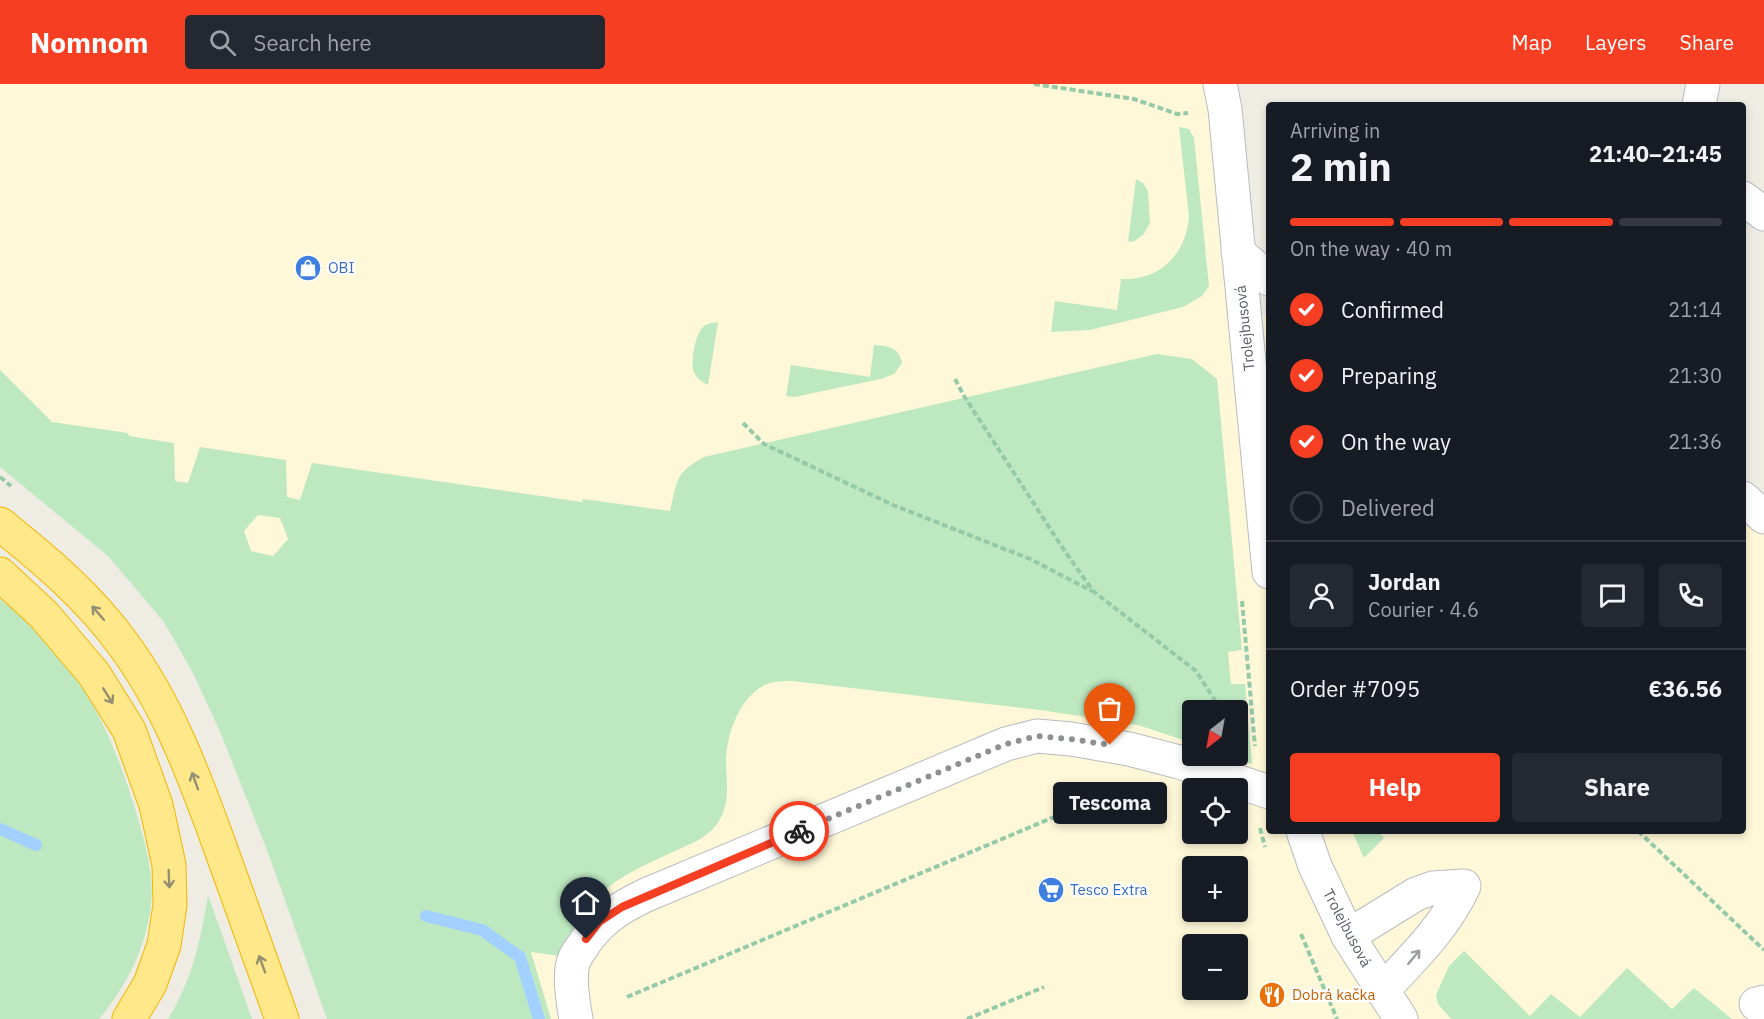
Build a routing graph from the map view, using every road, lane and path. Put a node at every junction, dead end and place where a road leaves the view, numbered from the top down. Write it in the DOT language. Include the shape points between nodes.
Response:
graph roads {
  1 [pos="1034,84"];
  2 [pos="1220,84"];
  3 [pos="1703,84"];
  4 [pos="1700,102"];
  5 [pos="1195,112"];
  6 [pos="1746,200"];
  7 [pos="1764,214"];
  8 [pos="1238,252"];
  9 [pos="1266,276"];
  10 [pos="1260,376"];
  11 [pos="955,379"];
  12 [pos="743,423"];
  13 [pos="1746,501"];
  14 [pos="1266,507"];
  15 [pos="1764,517"];
  16 [pos="0,524"];
  17 [pos="0,574"];
  18 [pos="1093,591"];
  19 [pos="1215,700"];
  20 [pos="1129,785"];
  21 [pos="1266,791"];
  22 [pos="1304,834"];
  23 [pos="1641,834"];
  24 [pos="1710,888"];
  25 [pos="1704,894"];
  26 [pos="1348,936"];
  27 [pos="1764,950"];
  28 [pos="1044,987"];
  29 [pos="1382,991"];
  30 [pos="627,997"];
  31 [pos="129,1019"];
  32 [pos="282,1019"];
  33 [pos="576,1019"];
  34 [pos="967,1019"];
  35 [pos="1401,1019"];
  1 -- 5 [label="path" via="1134,99 1177,114"];
  2 -- 8 [label="street, Trolejbusová"];
  3 -- 4 [label="street"];
  6 -- 7 [label="street"];
  8 -- 9 [label="street"];
  8 -- 10 [label="street, Trolejbusová"];
  10 -- 14 [label="street, Trolejbusová"];
  11 -- 18 [label="path"];
  12 -- 18 [label="path" via="764,444 893,505 1030,559"];
  13 -- 15 [label="street"];
  32 -- 16 [label="highway, one-way" via="191,768 153,693 124,645 97,612 52,566"];
  17 -- 31 [label="highway, one-way" via="44,615 94,674 129,730 156,805 169,865 170,905 164,945 150,984"];
  18 -- 19 [label="path" via="1196,671"];
  20 -- 30 [label="path"];
  21 -- 33 [label="street" via="1129,748 1037,736 1006,744 622,907 599,922 574,958 572,998"];
  22 -- 26 [label="street, Trolejbusová"];
  23 -- 25 [label="path"];
  24 -- 25 [label="path"];
  25 -- 27 [label="path"];
  26 -- 29 [label="street, Trolejbusová"];
  29 -- 26 [label="street, one-way" via="1444,921 1464,886 1432,888 1416,894"];
  28 -- 34 [label="path"];
  29 -- 35 [label="street, Trolejbusová"];
}
